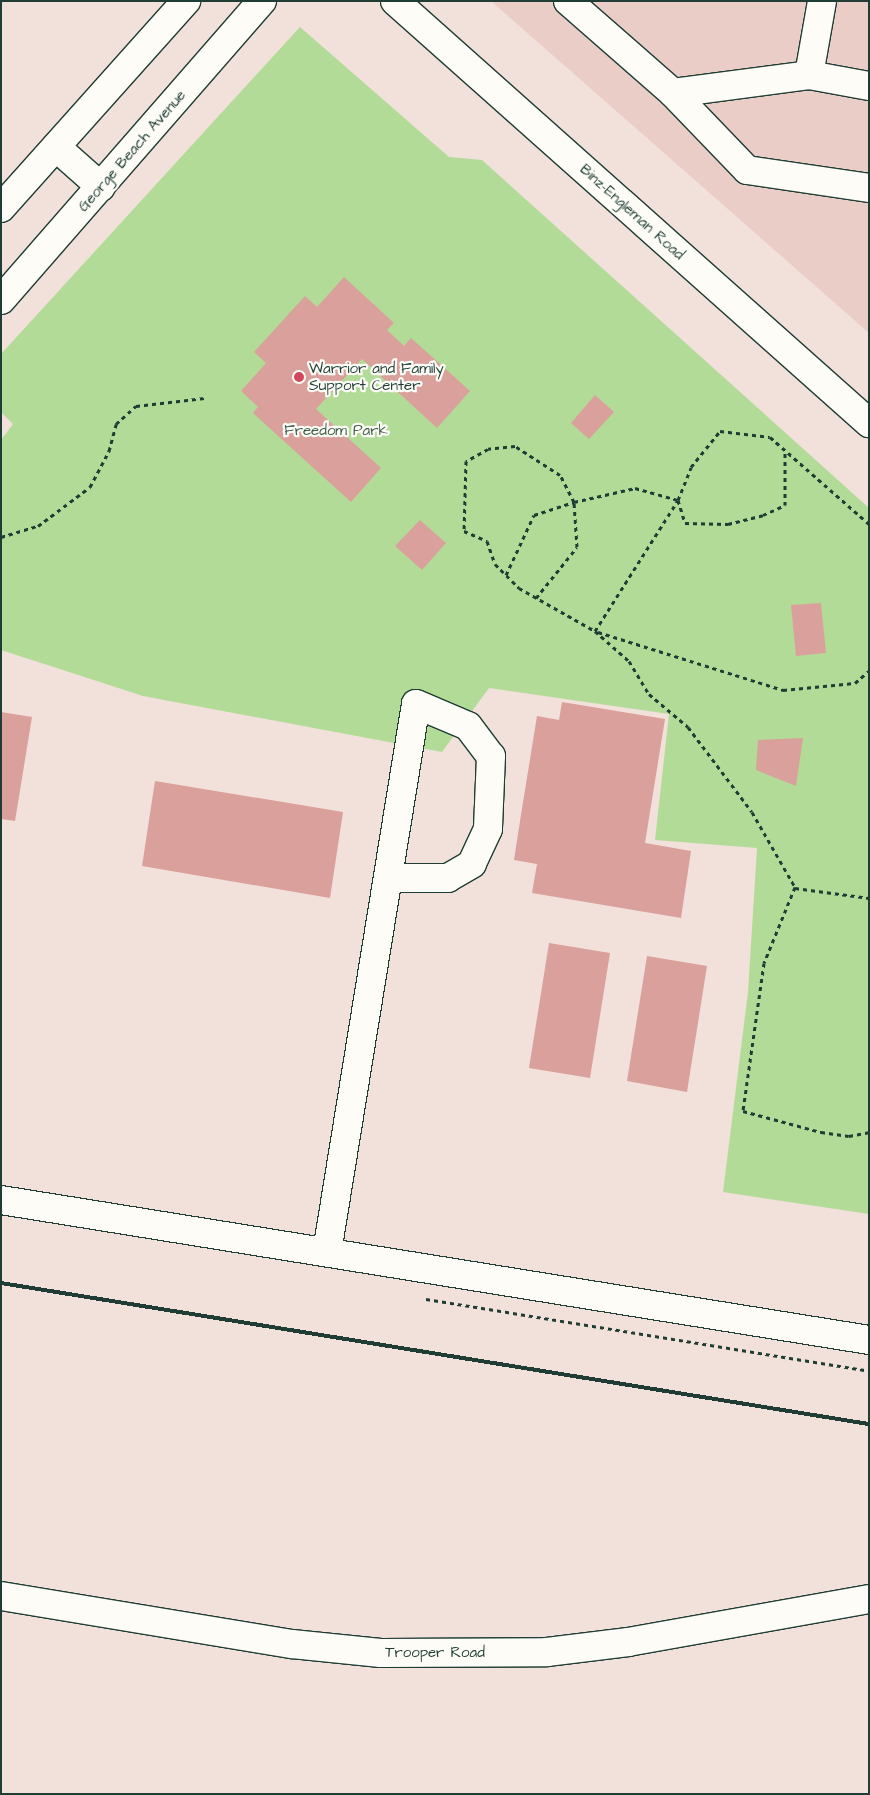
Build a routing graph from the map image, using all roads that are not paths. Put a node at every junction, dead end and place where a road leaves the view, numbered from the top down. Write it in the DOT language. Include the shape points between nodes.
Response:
graph roads {
  1 [pos="186,1"];
  2 [pos="262,1"];
  3 [pos="395,1"];
  4 [pos="568,1"];
  5 [pos="822,1"];
  6 [pos="809,75"];
  7 [pos="869,86"];
  8 [pos="673,93"];
  9 [pos="56,147"];
  10 [pos="101,187"];
  11 [pos="869,188"];
  12 [pos="1,208"];
  13 [pos="1,300"];
  14 [pos="869,424"];
  15 [pos="388,878"];
  16 [pos="1,1200"];
  17 [pos="327,1252"];
  18 [pos="869,1340"];
  19 [pos="1,1596"];
  20 [pos="869,1599"];
  1 -- 9 [label="street"];
  2 -- 10 [label="street, George Beach Avenue"];
  3 -- 14 [label="street, Binz-Engleman Road"];
  4 -- 8 [label="street"];
  5 -- 6 [label="street"];
  6 -- 7 [label="street"];
  6 -- 8 [label="street"];
  8 -- 11 [label="street" via="747,170"];
  9 -- 10 [label="street"];
  9 -- 12 [label="street"];
  10 -- 13 [label="street, George Beach Avenue"];
  15 -- 15 [label="street" via="402,788 416,704 468,726 491,756 488,829 472,864 448,878"];
  15 -- 17 [label="street"];
  16 -- 17 [label="street"];
  17 -- 18 [label="street"];
  19 -- 20 [label="street, Trooper Road" via="292,1644 381,1653 547,1652 628,1642"];
}
